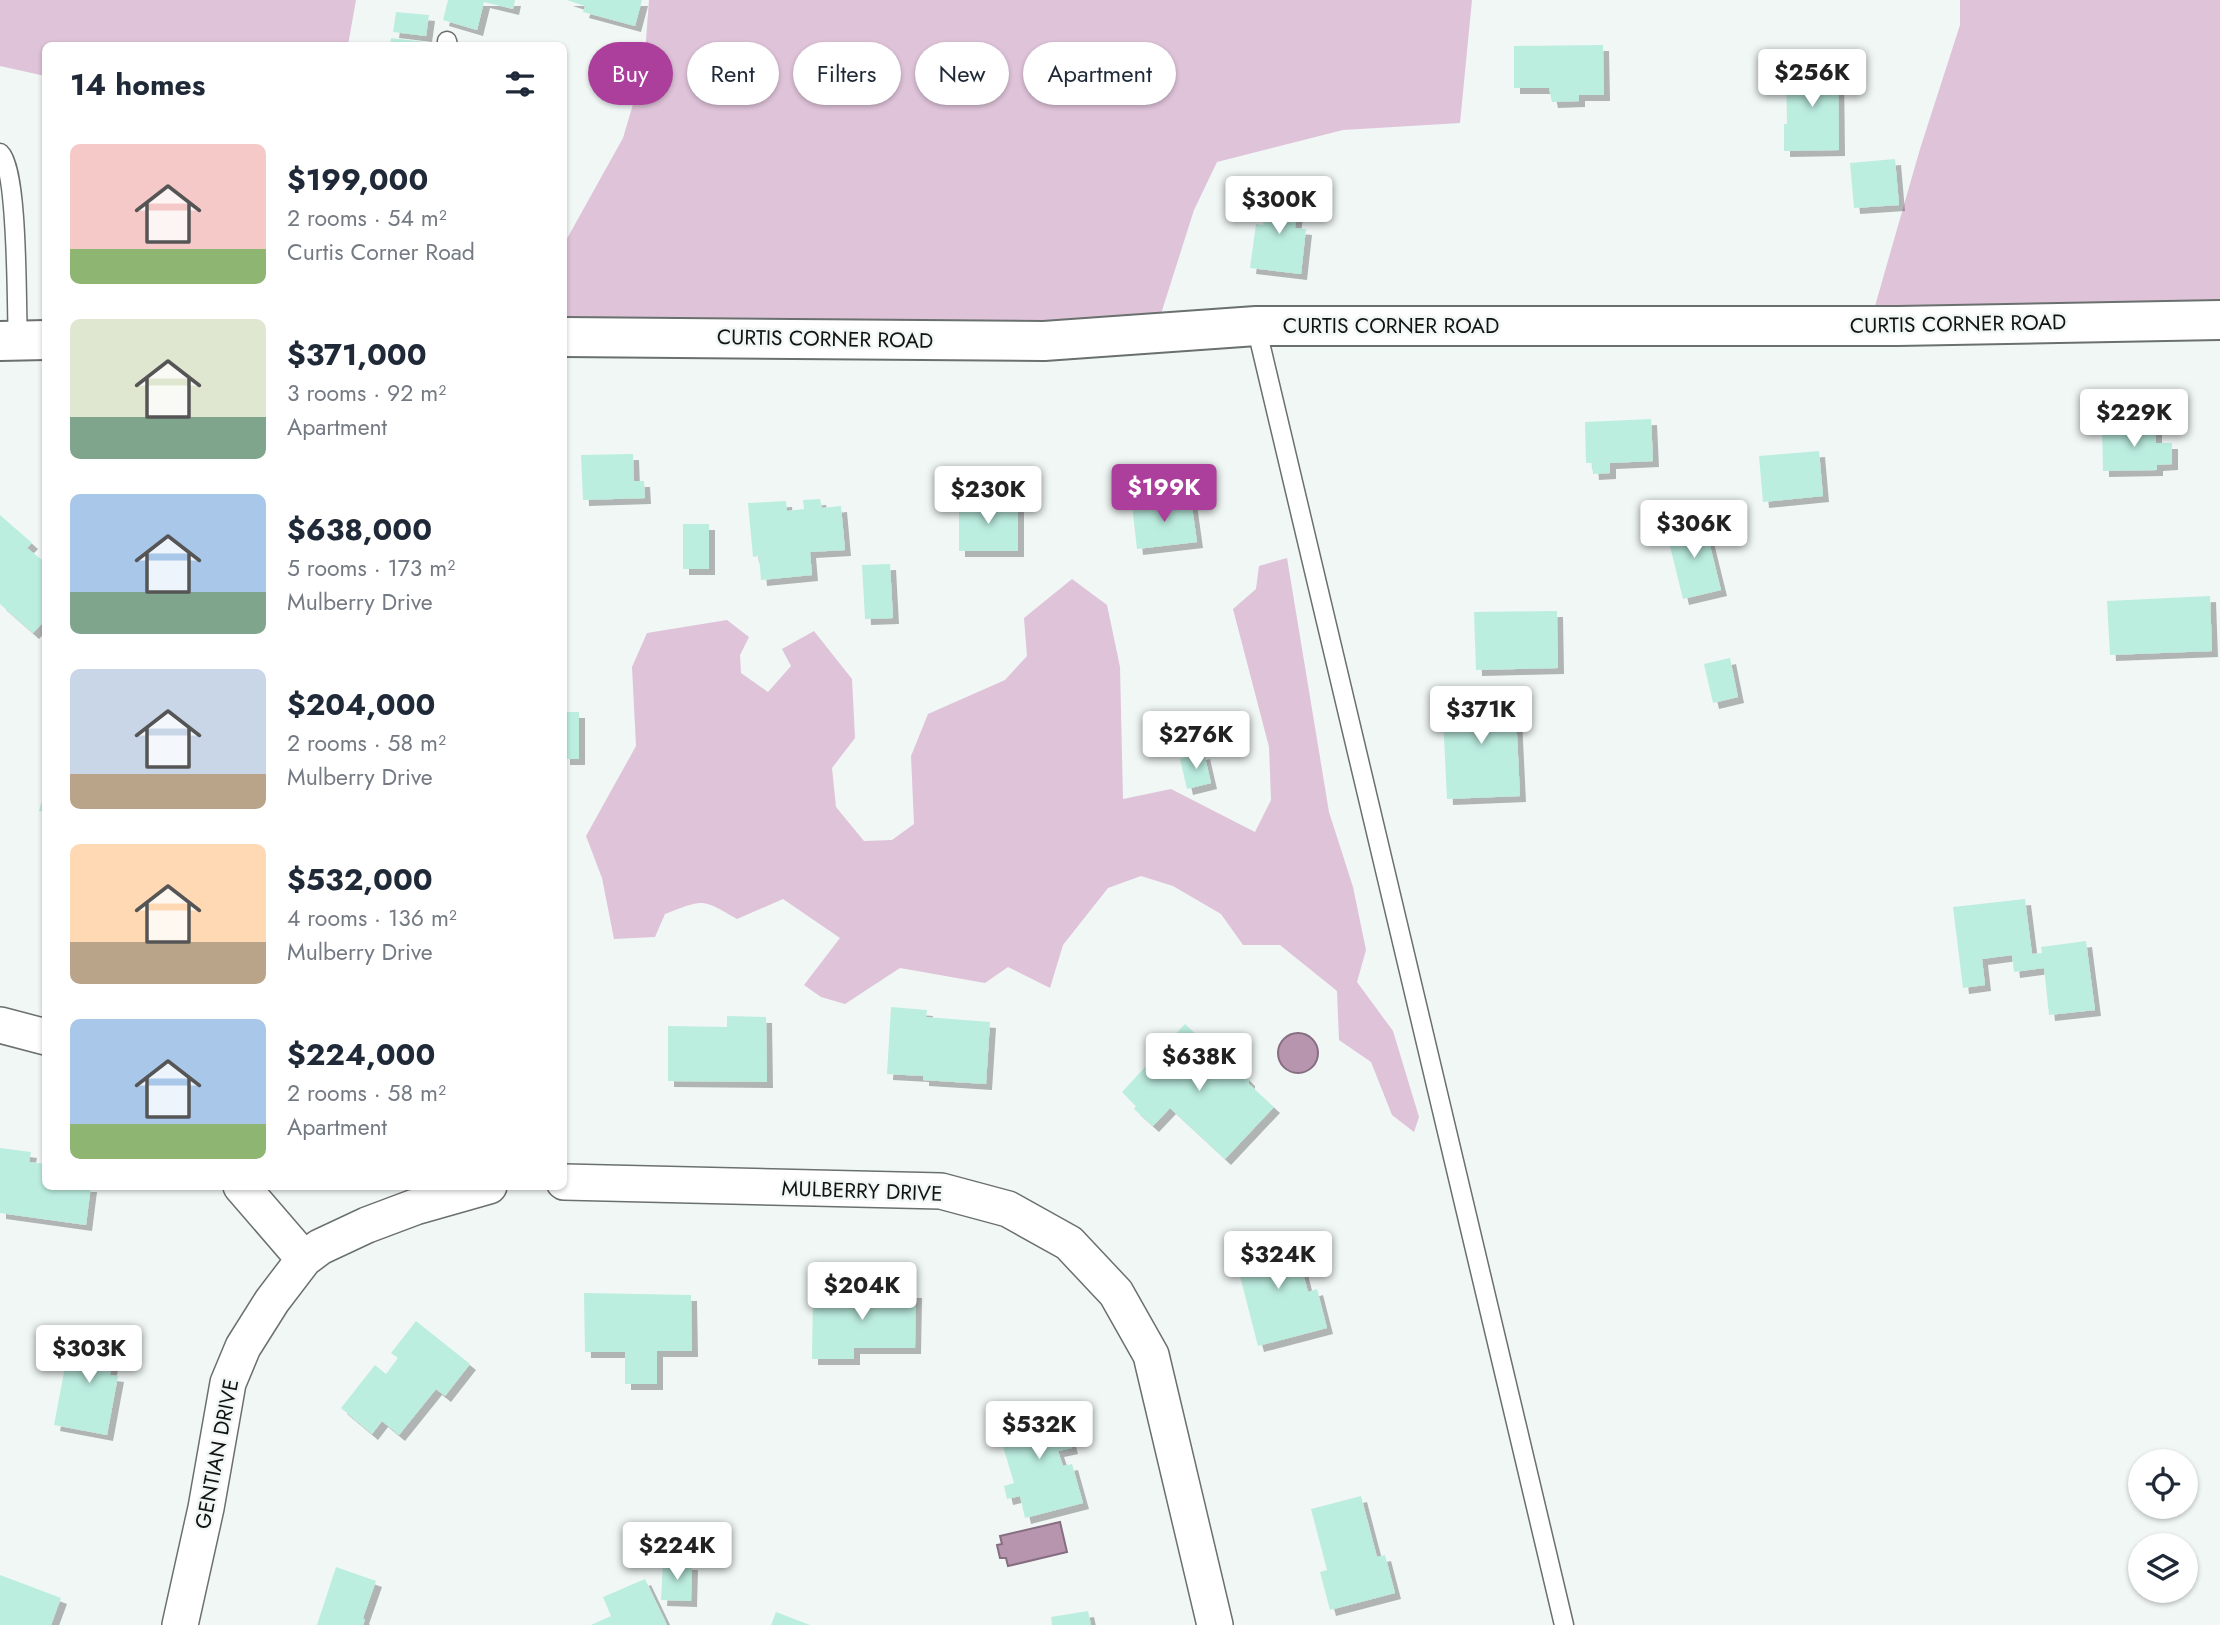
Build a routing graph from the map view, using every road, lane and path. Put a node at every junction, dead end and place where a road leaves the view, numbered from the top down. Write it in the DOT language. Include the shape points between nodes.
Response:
graph roads {
  1 [pos="0,153"];
  2 [pos="2220,320"];
  3 [pos="1256,326"];
  4 [pos="567,337"];
  5 [pos="21,341"];
  6 [pos="0,1025"];
  7 [pos="42,1036"];
  8 [pos="567,1182"];
  9 [pos="244,1190"];
  10 [pos="475,1190"];
  11 [pos="304,1259"];
  12 [pos="180,1625"];
  13 [pos="1215,1625"];
  14 [pos="1564,1625"];
  1 -- 5 [label="lane" via="12,187"];
  2 -- 3 [label="street, CURTIS CORNER ROAD" via="1898,326"];
  3 -- 4 [label="street, CURTIS CORNER ROAD" via="1044,341"];
  3 -- 14 [label="lane"];
  6 -- 7 [label="street"];
  8 -- 13 [label="street, MULBERRY DRIVE" via="941,1191 1008,1209 1069,1243 1116,1293 1151,1355"];
  9 -- 11 [label="street"];
  10 -- 11 [label="street" via="367,1225"];
  11 -- 12 [label="street, GENTIAN DRIVE" via="243,1347 228,1383"];
}
